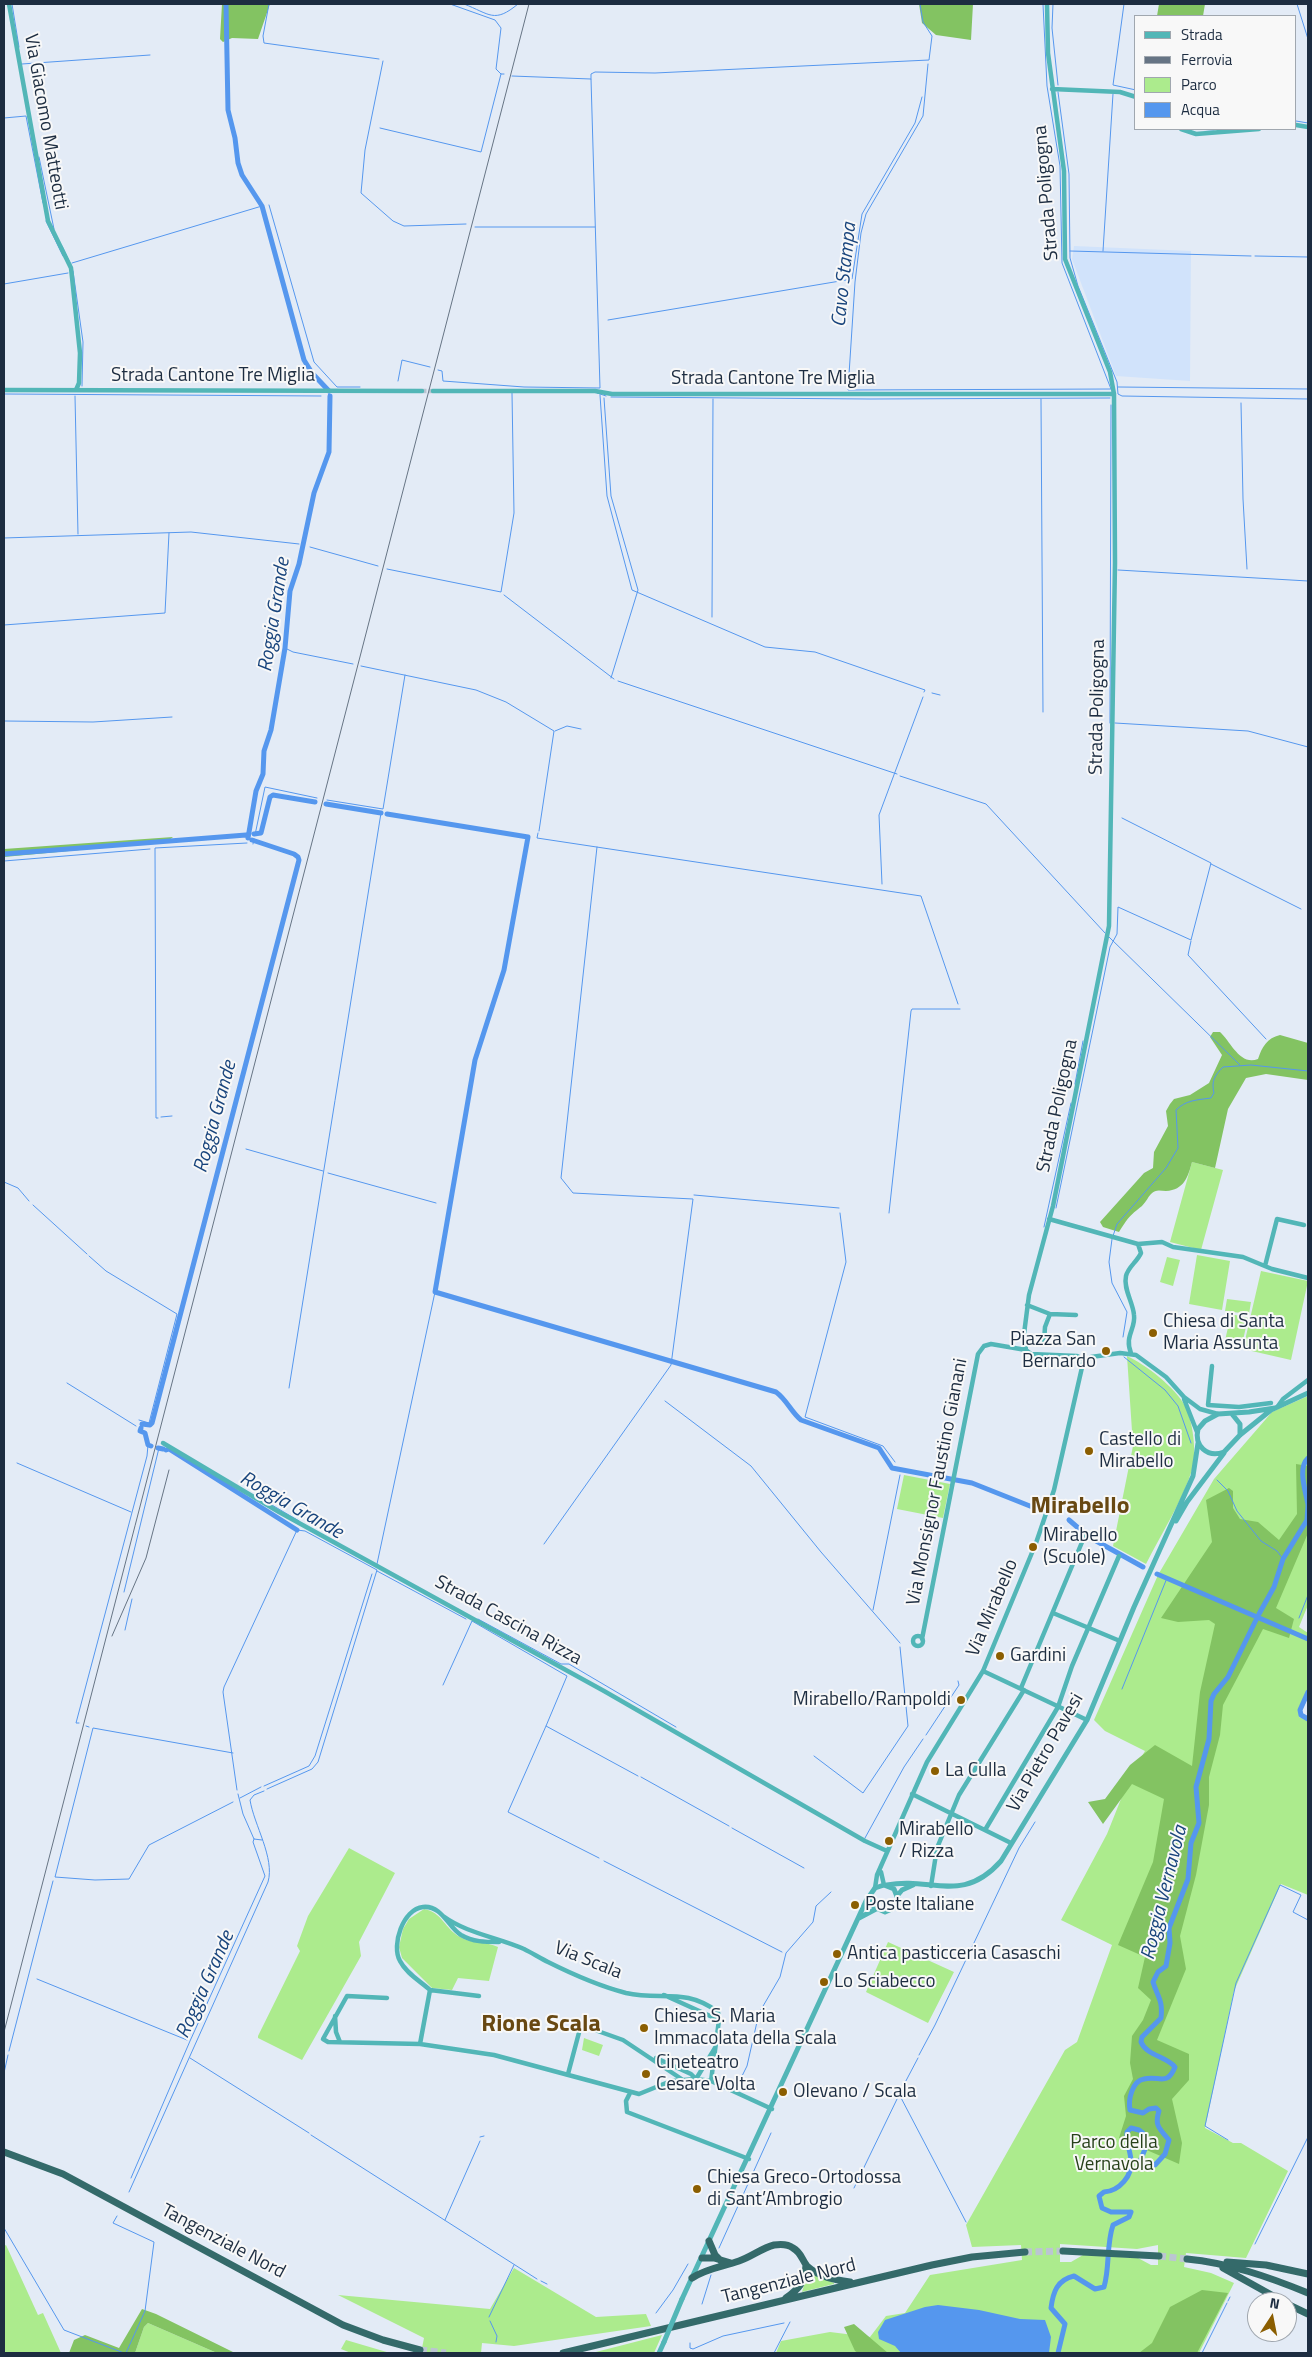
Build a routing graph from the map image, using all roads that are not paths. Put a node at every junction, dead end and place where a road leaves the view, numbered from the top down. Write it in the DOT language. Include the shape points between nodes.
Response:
graph roads {
  1 [pos="10,4"];
  2 [pos="1047,4"];
  3 [pos="1052,89"];
  4 [pos="1134,96"];
  5 [pos="1184,130"];
  6 [pos="1246,130"];
  7 [pos="4,390"];
  8 [pos="76,390"];
  9 [pos="422,391"];
  10 [pos="432,391"];
  11 [pos="1114,394"];
  12 [pos="1049,1219"];
  13 [pos="1304,1225"];
  14 [pos="1151,1241"];
  15 [pos="1138,1244"];
  16 [pos="1141,1253"];
  17 [pos="1265,1266"];
  18 [pos="1308,1278"];
  19 [pos="1027,1305"];
  20 [pos="1050,1314"];
  21 [pos="1076,1315"];
  22 [pos="1044,1342"];
  23 [pos="1026,1350"];
  24 [pos="1131,1353"];
  25 [pos="1085,1360"];
  26 [pos="1212,1366"];
  27 [pos="1308,1380"];
  28 [pos="1308,1393"];
  29 [pos="1184,1397"];
  30 [pos="1274,1406"];
  31 [pos="1224,1407"];
  32 [pos="1218,1414"];
  33 [pos="1224,1414"];
  34 [pos="1232,1414"];
  35 [pos="1197,1432"];
  36 [pos="1240,1435"];
  37 [pos="165,1443"];
  38 [pos="1198,1443"];
  39 [pos="1224,1452"];
  40 [pos="1085,1536"];
  41 [pos="1162,1546"];
  42 [pos="1119,1556"];
  43 [pos="1052,1613"];
  44 [pos="1089,1628"];
  45 [pos="922,1639"];
  46 [pos="1120,1641"];
  47 [pos="983,1671"];
  48 [pos="1022,1689"];
  49 [pos="1058,1707"];
  50 [pos="1087,1720"];
  51 [pos="912,1794"];
  52 [pos="952,1813"];
  53 [pos="985,1830"];
  54 [pos="1011,1843"];
  55 [pos="887,1851"];
  56 [pos="882,1863"];
  57 [pos="885,1885"];
  58 [pos="916,1885"];
  59 [pos="932,1886"];
  60 [pos="876,1888"];
  61 [pos="870,1896"];
  62 [pos="898,1896"];
  63 [pos="876,1910"];
  64 [pos="443,1916"];
  65 [pos="858,1918"];
  66 [pos="506,1942"];
  67 [pos="430,1990"];
  68 [pos="663,1995"];
  69 [pos="479,1996"];
  70 [pos="387,1998"];
  71 [pos="335,2014"];
  72 [pos="719,2020"];
  73 [pos="340,2042"];
  74 [pos="420,2044"];
  75 [pos="716,2045"];
  76 [pos="645,2054"];
  77 [pos="568,2074"];
  78 [pos="696,2079"];
  79 [pos="683,2080"];
  80 [pos="711,2082"];
  81 [pos="630,2093"];
  82 [pos="772,2109"];
  83 [pos="4,2152"];
  84 [pos="749,2159"];
  85 [pos="709,2241"];
  86 [pos="1063,2251"];
  87 [pos="1025,2252"];
  88 [pos="1159,2256"];
  89 [pos="702,2258"];
  90 [pos="1186,2259"];
  91 [pos="1209,2261"];
  92 [pos="718,2264"];
  93 [pos="806,2265"];
  94 [pos="1308,2274"];
  95 [pos="692,2278"];
  96 [pos="856,2282"];
  97 [pos="1266,2292"];
  98 [pos="1308,2294"];
  99 [pos="782,2300"];
  100 [pos="420,2350"];
  101 [pos="563,2353"];
  102 [pos="659,2353"];
  1 -- 8 [label="street, Via Giacomo Matteotti" via="48,221 71,268 80,353"];
  2 -- 3 [label="street, Strada Poligogna"];
  3 -- 4 [label="street" via="1120,92"];
  3 -- 11 [label="street, Strada Poligogna" via="1064,171 1065,259 1110,372"];
  5 -- 6 [label="street" via="1196,134"];
  7 -- 8 [label="street, Strada Cantone Tre Miglia"];
  8 -- 9 [label="street, Strada Cantone Tre Miglia"];
  10 -- 11 [label="street, Strada Cantone Tre Miglia"];
  11 -- 12 [label="street, Strada Poligogna" via="1109,926"];
  12 -- 15 [label="street"];
  12 -- 19 [label="street, Strada Poligogna"];
  13 -- 17 [label="street" via="1277,1218"];
  14 -- 15 [label="street"];
  14 -- 16 [label="street"];
  14 -- 17 [label="street" via="1243,1257"];
  15 -- 16 [label="street"];
  16 -- 24 [label="street" via="1126,1275 1135,1317 1129,1337"];
  17 -- 18 [label="street"];
  19 -- 20 [label="street"];
  19 -- 23 [label="street, Strada Poligogna"];
  20 -- 21 [label="street"];
  20 -- 22 [label="street"];
  23 -- 25 [label="street" via="1031,1354 1077,1356"];
  23 -- 45 [label="street, Via Monsignor Faustino Gianani" via="991,1344 984,1346 978,1354"];
  24 -- 25 [label="street"];
  24 -- 29 [label="street" via="1144,1358"];
  25 -- 47 [label="street, Via Mirabello" via="1046,1517"];
  26 -- 31 [label="street" via="1208,1405"];
  27 -- 30 [label="street"];
  28 -- 30 [label="street"];
  29 -- 32 [label="street" via="1200,1409"];
  29 -- 35 [label="street"];
  30 -- 31 [label="street"];
  30 -- 34 [label="street"];
  30 -- 36 [label="street"];
  31 -- 33 [label="street"];
  32 -- 33 [label="street"];
  32 -- 35 [label="street" via="1205,1421"];
  33 -- 34 [label="street"];
  34 -- 36 [label="street" via="1240,1424"];
  35 -- 38 [label="street"];
  36 -- 39 [label="street"];
  37 -- 55 [label="street, Strada Cascina Rizza" via="279,1512"];
  38 -- 39 [label="street" via="1210,1454"];
  38 -- 41 [label="street, Via Pietro Pavesi" via="1193,1476"];
  39 -- 41 [label="street, Via Pietro Pavesi" via="1187,1502"];
  40 -- 43 [label="street"];
  41 -- 46 [label="street, Via Pietro Pavesi"];
  42 -- 44 [label="street"];
  43 -- 44 [label="street"];
  43 -- 48 [label="street"];
  44 -- 46 [label="street"];
  44 -- 49 [label="street"];
  46 -- 50 [label="street, Via Pietro Pavesi"];
  47 -- 48 [label="street"];
  47 -- 51 [label="street, Via Mirabello" via="927,1762"];
  48 -- 49 [label="street"];
  48 -- 52 [label="street"];
  49 -- 50 [label="street"];
  49 -- 53 [label="street"];
  50 -- 54 [label="street, Via Pietro Pavesi"];
  51 -- 52 [label="street"];
  51 -- 55 [label="street, Via Mirabello"];
  52 -- 53 [label="street"];
  52 -- 59 [label="street" via="937,1848"];
  53 -- 54 [label="street"];
  54 -- 59 [label="street, Via Pietro Pavesi" via="995,1866 979,1879 967,1884"];
  55 -- 56 [label="street, Via Mirabello"];
  56 -- 57 [label="street, Via Mirabello" via="880,1875"];
  56 -- 60 [label="street, Via Mirabello"];
  57 -- 58 [label="street, Via Pietro Pavesi"];
  57 -- 60 [label="street"];
  57 -- 62 [label="street" via="894,1889"];
  58 -- 59 [label="street, Via Pietro Pavesi"];
  58 -- 62 [label="street" via="905,1888"];
  60 -- 61 [label="street"];
  61 -- 63 [label="street"];
  61 -- 65 [label="street"];
  62 -- 63 [label="street" via="891,1910"];
  63 -- 65 [label="street"];
  64 -- 66 [label="street, Via Scala" via="456,1925"];
  64 -- 66 [label="street, Via Scala" via="460,1934 471,1940"];
  64 -- 67 [label="street, Via Scala" via="433,1908 424,1906 416,1909 401,1928 397,1948 400,1960 411,1974"];
  65 -- 82 [label="street"];
  66 -- 68 [label="street, Via Scala" via="577,1976 633,1994"];
  67 -- 69 [label="street"];
  67 -- 74 [label="street"];
  68 -- 72 [label="street, Via Scala"];
  68 -- 72 [label="street, Via Scala" via="682,1995 703,2003 718,2012"];
  70 -- 71 [label="street" via="347,1996"];
  71 -- 73 [label="street"];
  71 -- 73 [label="street" via="323,2039"];
  72 -- 75 [label="street"];
  73 -- 74 [label="street"];
  74 -- 77 [label="street" via="494,2055"];
  75 -- 78 [label="street"];
  75 -- 80 [label="street"];
  76 -- 77 [label="street" via="623,2040 581,2025"];
  76 -- 78 [label="street" via="678,2067"];
  76 -- 79 [label="street"];
  77 -- 81 [label="street"];
  78 -- 79 [label="street"];
  78 -- 80 [label="street"];
  79 -- 81 [label="street" via="640,2094"];
  80 -- 82 [label="street"];
  81 -- 84 [label="street" via="626,2102 627,2112"];
  82 -- 84 [label="street"];
  83 -- 100 [label="highway, Tangenziale Nord" via="63,2174 343,2325"];
  84 -- 85 [label="street"];
  85 -- 89 [label="street"];
  85 -- 92 [label="highway"];
  86 -- 88 [label="highway"];
  87 -- 96 [label="highway, Tangenziale Nord" via="972,2257"];
  89 -- 92 [label="highway"];
  89 -- 95 [label="street"];
  90 -- 91 [label="highway"];
  91 -- 94 [label="highway" via="1266,2265"];
  91 -- 97 [label="highway"];
  91 -- 98 [label="highway" via="1250,2272"];
  92 -- 93 [label="highway" via="732,2263 781,2244 801,2254"];
  92 -- 95 [label="highway"];
  93 -- 96 [label="highway" via="832,2279"];
  93 -- 99 [label="highway" via="806,2277 799,2289"];
  95 -- 102 [label="street, bridge"];
  96 -- 99 [label="highway, Tangenziale Nord"];
  99 -- 101 [label="highway, Tangenziale Nord"];
}
